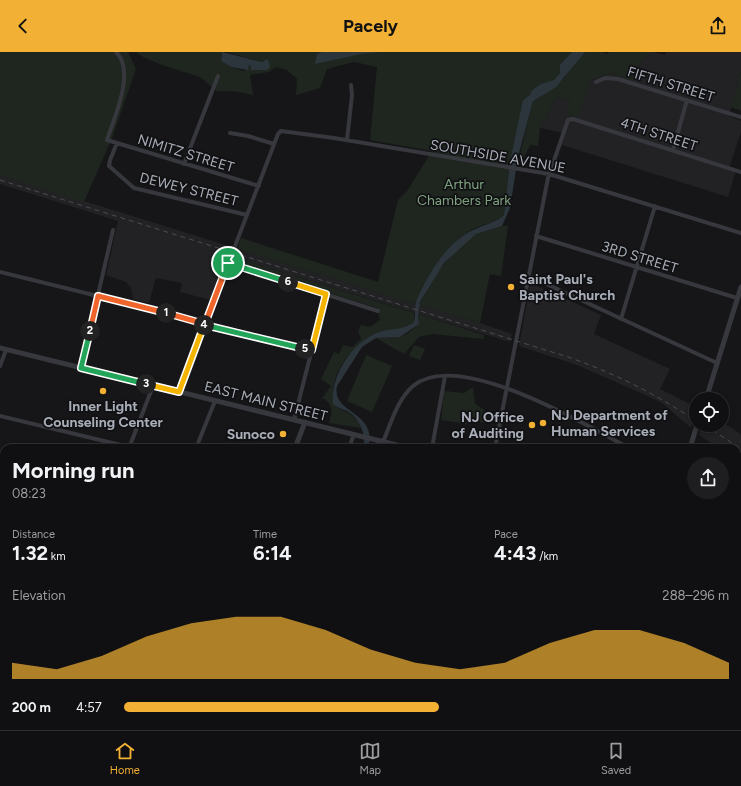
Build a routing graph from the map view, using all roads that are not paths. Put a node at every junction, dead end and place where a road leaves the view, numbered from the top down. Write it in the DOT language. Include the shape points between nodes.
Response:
graph roads {
  1 [pos="116,52"];
  2 [pos="218,76"];
  3 [pos="596,82"];
  4 [pos="351,86"];
  5 [pos="687,100"];
  6 [pos="741,117"];
  7 [pos="230,133"];
  8 [pos="347,140"];
  9 [pos="117,143"];
  10 [pos="274,144"];
  11 [pos="672,150"];
  12 [pos="184,164"];
  13 [pos="741,172"];
  14 [pos="549,174"];
  15 [pos="258,186"];
  16 [pos="655,206"];
  17 [pos="247,215"];
  18 [pos="113,230"];
  19 [pos="741,233"];
  20 [pos="536,236"];
  21 [pos="228,263"];
  22 [pos="636,268"];
  23 [pos="0,272"];
  24 [pos="528,276"];
  25 [pos="741,287"];
  26 [pos="326,294"];
  27 [pos="98,296"];
  28 [pos="737,298"];
  29 [pos="378,311"];
  30 [pos="621,319"];
  31 [pos="205,324"];
  32 [pos="3,349"];
  33 [pos="312,350"];
  34 [pos="717,363"];
  35 [pos="0,366"];
  36 [pos="81,368"];
  37 [pos="445,376"];
  38 [pos="152,386"];
  39 [pos="507,387"];
  40 [pos="179,392"];
  41 [pos="708,392"];
  42 [pos="215,401"];
  43 [pos="0,416"];
  44 [pos="294,420"];
  45 [pos="305,422"];
  46 [pos="695,432"];
  47 [pos="354,434"];
  48 [pos="383,442"];
  49 [pos="113,444"];
  50 [pos="130,444"];
  51 [pos="198,444"];
  52 [pos="297,444"];
  53 [pos="350,444"];
  54 [pos="388,444"];
  55 [pos="433,444"];
  56 [pos="496,444"];
  57 [pos="621,444"];
  58 [pos="691,444"];
  1 -- 9 [label="street, NIMITZ STREET" via="122,60 124,76 107,140"];
  2 -- 12 [label="street"];
  3 -- 5 [label="street, FIFTH STREET" via="605,78 618,79"];
  4 -- 8 [label="street"];
  5 -- 6 [label="street, FIFTH STREET"];
  5 -- 11 [label="street"];
  7 -- 10 [label="street"];
  8 -- 10 [label="street, SOUTHSIDE AVENUE" via="280,131"];
  8 -- 14 [label="street, SOUTHSIDE AVENUE"];
  9 -- 12 [label="street, NIMITZ STREET"];
  9 -- 17 [label="street, DEWEY STREET" via="109,166 134,188"];
  10 -- 15 [label="street"];
  11 -- 13 [label="street, 4TH STREET"];
  11 -- 14 [label="street, 4TH STREET" via="569,118"];
  12 -- 15 [label="street, NIMITZ STREET"];
  14 -- 16 [label="street, SOUTHSIDE AVENUE"];
  14 -- 20 [label="street"];
  15 -- 17 [label="street"];
  16 -- 19 [label="street, SOUTHSIDE AVENUE"];
  16 -- 22 [label="street"];
  17 -- 21 [label="street"];
  18 -- 27 [label="street"];
  20 -- 22 [label="street, 3RD STREET"];
  20 -- 24 [label="street"];
  21 -- 26 [label="street"];
  21 -- 31 [label="street"];
  22 -- 28 [label="street, 3RD STREET"];
  22 -- 30 [label="street"];
  23 -- 27 [label="street"];
  24 -- 30 [label="street"];
  24 -- 39 [label="street"];
  25 -- 28 [label="street"];
  26 -- 29 [label="street"];
  26 -- 33 [label="street"];
  27 -- 31 [label="street"];
  27 -- 36 [label="street"];
  28 -- 34 [label="street"];
  30 -- 34 [label="street"];
  31 -- 33 [label="street"];
  31 -- 40 [label="street"];
  32 -- 35 [label="street"];
  32 -- 36 [label="street, EAST MAIN STREET"];
  33 -- 44 [label="street"];
  34 -- 41 [label="street"];
  36 -- 38 [label="street, EAST MAIN STREET"];
  37 -- 39 [label="street"];
  37 -- 48 [label="street" via="419,382 405,395"];
  37 -- 55 [label="street"];
  38 -- 40 [label="street, EAST MAIN STREET"];
  38 -- 50 [label="street"];
  39 -- 56 [label="street"];
  39 -- 57 [label="street"];
  40 -- 42 [label="street, EAST MAIN STREET"];
  42 -- 44 [label="street, EAST MAIN STREET"];
  42 -- 51 [label="street"];
  43 -- 49 [label="street"];
  44 -- 45 [label="street, EAST MAIN STREET"];
  45 -- 47 [label="street, EAST MAIN STREET"];
  45 -- 52 [label="street"];
  46 -- 58 [label="street"];
  47 -- 48 [label="street, EAST MAIN STREET"];
  47 -- 53 [label="street"];
  48 -- 54 [label="street, EAST MAIN STREET"];
}
